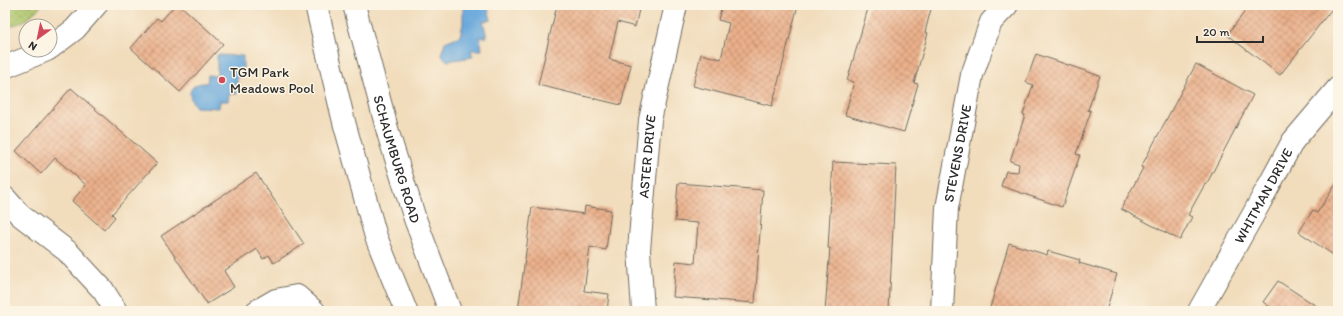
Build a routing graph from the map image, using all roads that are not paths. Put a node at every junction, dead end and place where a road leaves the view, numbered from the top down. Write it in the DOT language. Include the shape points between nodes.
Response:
graph roads {
  1 [pos="96,5"];
  2 [pos="316,5"];
  3 [pos="354,5"];
  4 [pos="676,5"];
  5 [pos="1007,5"];
  6 [pos="58,42"];
  7 [pos="27,58"];
  8 [pos="5,67"];
  9 [pos="1338,88"];
  10 [pos="5,198"];
  11 [pos="116,311"];
  12 [pos="257,311"];
  13 [pos="314,311"];
  14 [pos="406,311"];
  15 [pos="450,311"];
  16 [pos="643,311"];
  17 [pos="942,311"];
  18 [pos="1199,311"];
  1 -- 6 [label="street" via="75,29"];
  2 -- 14 [label="street" via="344,122 376,237"];
  3 -- 15 [label="street, SCHAUMBURG ROAD" via="389,136 415,219"];
  4 -- 16 [label="street, ASTER DRIVE" via="650,120 639,250"];
  5 -- 17 [label="street, STEVENS DRIVE" via="991,22 972,75 947,208"];
  7 -- 8 [label="street"];
  9 -- 18 [label="street, WHITMAN DRIVE" via="1293,141"];
  10 -- 11 [label="street" via="20,215 67,251 103,290"];
  12 -- 13 [label="street" via="276,300 296,296"];
}
